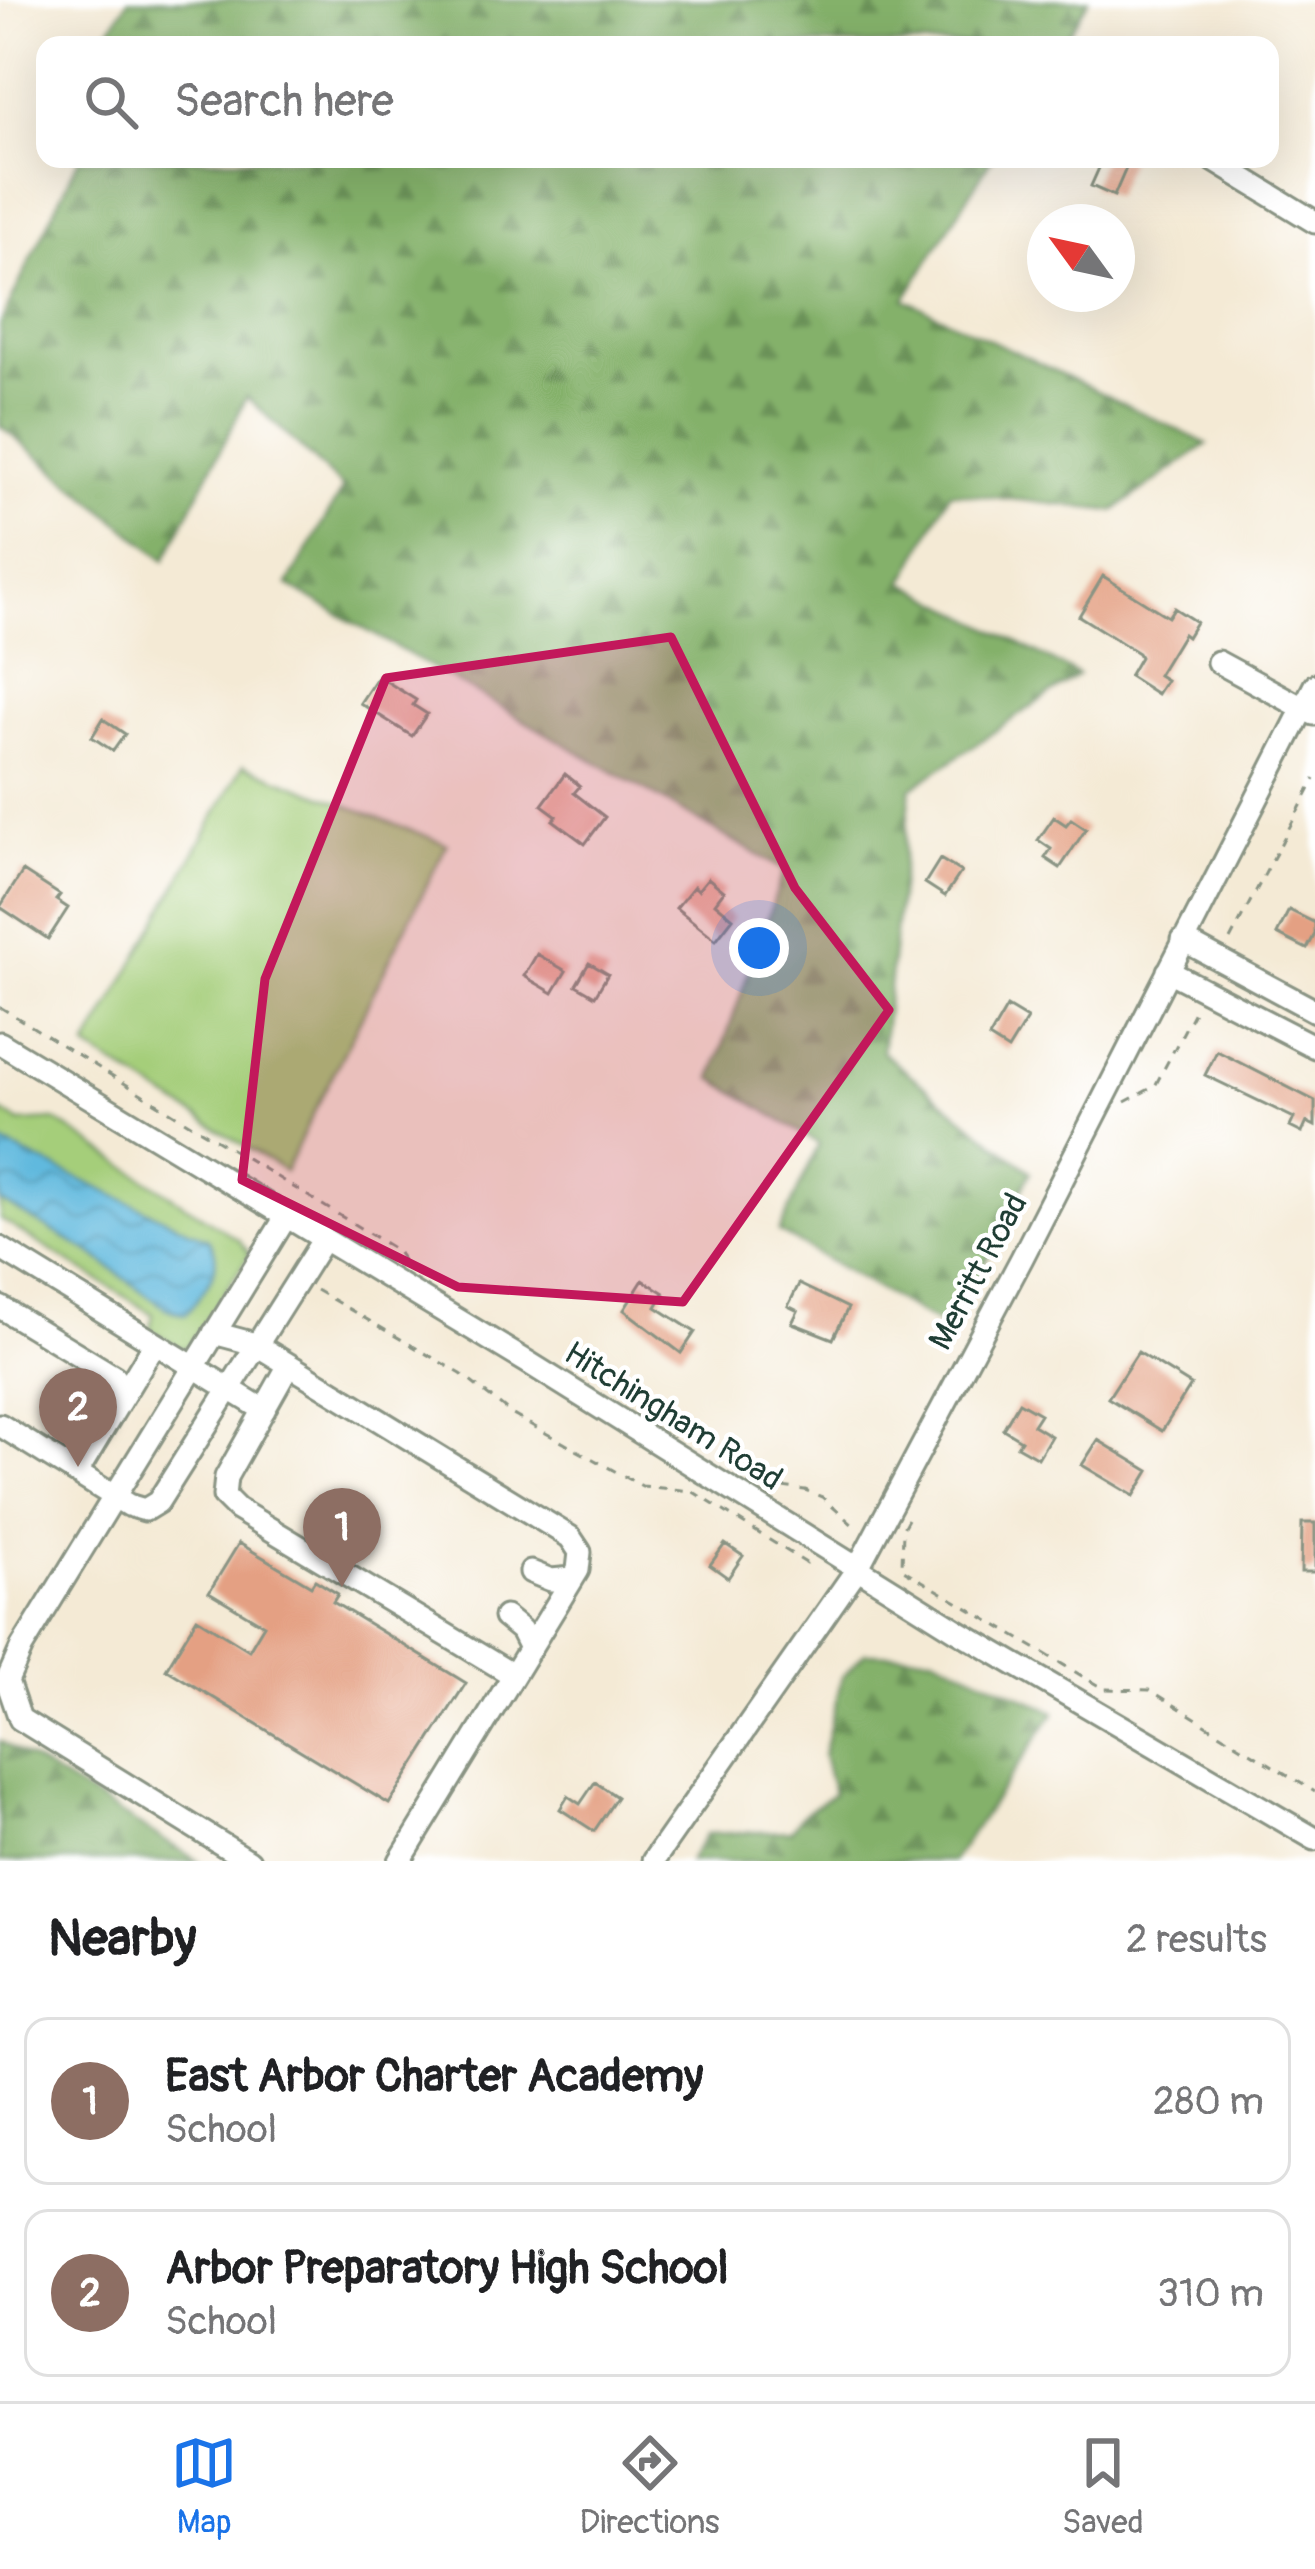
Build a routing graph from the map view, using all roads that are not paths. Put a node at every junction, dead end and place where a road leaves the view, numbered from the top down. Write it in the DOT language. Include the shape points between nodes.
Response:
graph roads {
  1 [pos="1226,168"];
  2 [pos="1315,222"];
  3 [pos="1218,662"];
  4 [pos="1315,685"];
  5 [pos="1309,712"];
  6 [pos="1183,940"];
  7 [pos="1168,971"];
  8 [pos="1315,1011"];
  9 [pos="0,1043"];
  10 [pos="1315,1047"];
  11 [pos="286,1217"];
  12 [pos="323,1240"];
  13 [pos="0,1248"];
  14 [pos="0,1306"];
  15 [pos="214,1333"];
  16 [pos="154,1343"];
  17 [pos="255,1344"];
  18 [pos="289,1365"];
  19 [pos="194,1367"];
  20 [pos="228,1389"];
  21 [pos="116,1407"];
  22 [pos="264,1411"];
  23 [pos="0,1425"];
  24 [pos="77,1472"];
  25 [pos="115,1495"];
  26 [pos="857,1569"];
  27 [pos="531,1572"];
  28 [pos="573,1578"];
  29 [pos="505,1617"];
  30 [pos="530,1648"];
  31 [pos="514,1676"];
  32 [pos="1315,1839"];
  33 [pos="249,1861"];
  34 [pos="400,1861"];
  35 [pos="653,1861"];
  1 -- 2 [label="street"];
  3 -- 5 [label="street"];
  4 -- 5 [label="street, Merritt Road"];
  5 -- 6 [label="street, Merritt Road"];
  6 -- 7 [label="street, Merritt Road"];
  6 -- 8 [label="street"];
  7 -- 10 [label="street"];
  7 -- 26 [label="street, Merritt Road"];
  9 -- 11 [label="street, Hitchingham Road"];
  11 -- 12 [label="street, Hitchingham Road"];
  11 -- 15 [label="street"];
  12 -- 17 [label="street"];
  12 -- 26 [label="street, Hitchingham Road"];
  13 -- 16 [label="street"];
  14 -- 21 [label="street" via="115,1378"];
  15 -- 17 [label="street"];
  15 -- 19 [label="street"];
  16 -- 19 [label="street"];
  16 -- 21 [label="street"];
  17 -- 18 [label="street"];
  17 -- 20 [label="street"];
  18 -- 22 [label="street"];
  18 -- 28 [label="street" via="570,1537 580,1552"];
  19 -- 20 [label="street"];
  19 -- 25 [label="street"];
  20 -- 22 [label="street"];
  20 -- 25 [label="street" via="158,1502 145,1510"];
  21 -- 24 [label="street"];
  22 -- 31 [label="street" via="226,1477 224,1496"];
  23 -- 24 [label="street"];
  24 -- 25 [label="street"];
  25 -- 33 [label="street" via="22,1647 7,1681 12,1699 20,1719"];
  26 -- 32 [label="street, Hitchingham Road"];
  26 -- 35 [label="street, Merritt Road"];
  27 -- 28 [label="street"];
  28 -- 30 [label="street"];
  29 -- 30 [label="street"];
  30 -- 31 [label="street"];
  31 -- 34 [label="street"];
}
